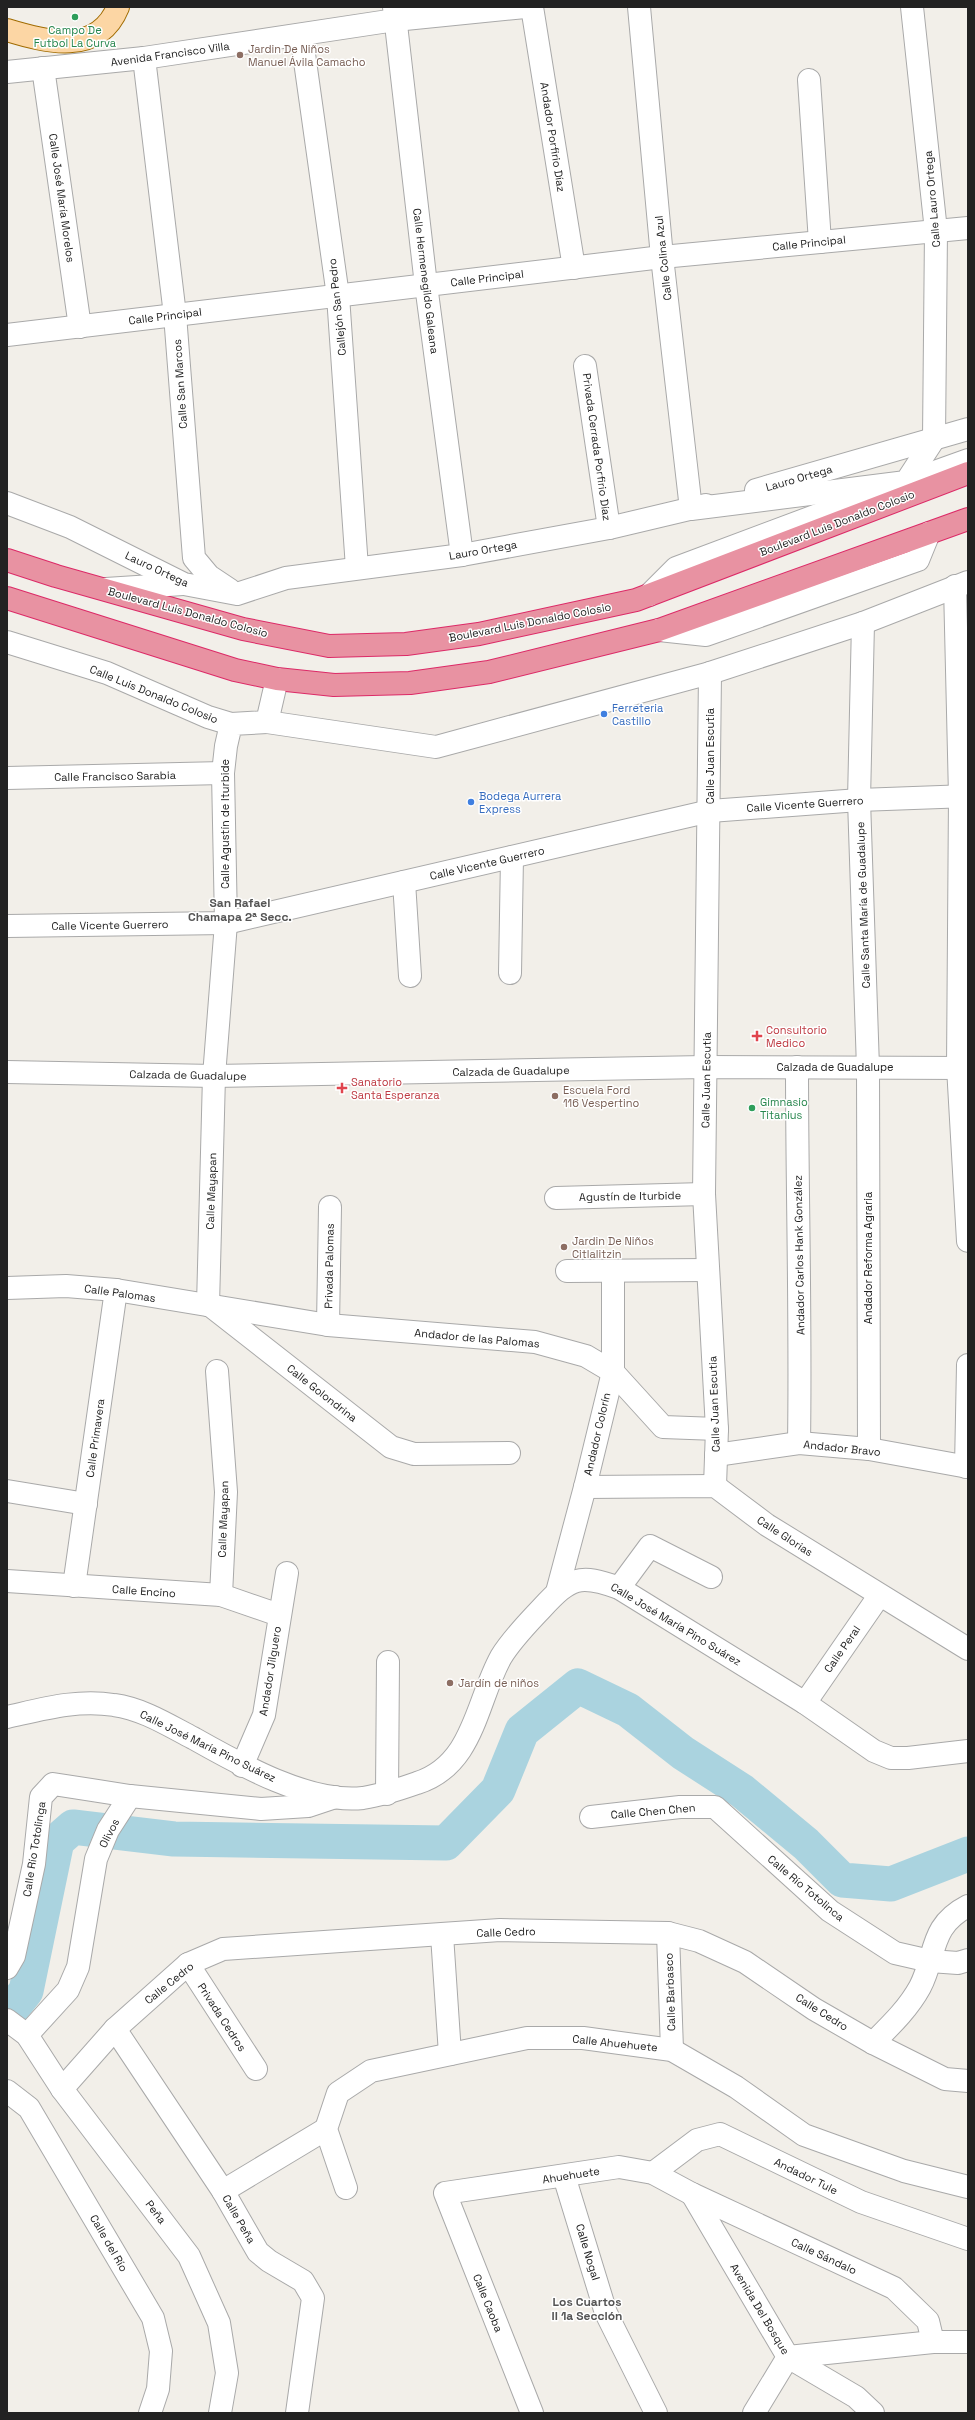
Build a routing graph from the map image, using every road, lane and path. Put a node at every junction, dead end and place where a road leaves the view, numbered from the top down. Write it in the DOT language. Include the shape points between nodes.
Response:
graph roads {
  1 [pos="118,7"];
  2 [pos="525,7"];
  3 [pos="532,7"];
  4 [pos="640,7"];
  5 [pos="912,7"];
  6 [pos="395,13"];
  7 [pos="7,30"];
  8 [pos="93,37"];
  9 [pos="303,47"];
  10 [pos="144,58"];
  11 [pos="100,63"];
  12 [pos="43,68"];
  13 [pos="7,72"];
  14 [pos="809,80"];
  15 [pos="968,228"];
  16 [pos="936,231"];
  17 [pos="820,242"];
  18 [pos="662,257"];
  19 [pos="574,268"];
  20 [pos="426,285"];
  21 [pos="338,296"];
  22 [pos="175,315"];
  23 [pos="80,327"];
  24 [pos="7,335"];
  25 [pos="585,366"];
  26 [pos="968,429"];
  27 [pos="934,439"];
  28 [pos="968,460"];
  29 [pos="968,473"];
  30 [pos="906,482"];
  31 [pos="7,503"];
  32 [pos="691,509"];
  33 [pos="968,519"];
  34 [pos="609,528"];
  35 [pos="462,555"];
  36 [pos="7,560"];
  37 [pos="357,568"];
  38 [pos="184,584"];
  39 [pos="961,584"];
  40 [pos="102,589"];
  41 [pos="237,594"];
  42 [pos="649,595"];
  43 [pos="7,598"];
  44 [pos="863,623"];
  45 [pos="7,642"];
  46 [pos="710,673"];
  47 [pos="277,679"];
  48 [pos="267,722"];
  49 [pos="231,724"];
  50 [pos="223,773"];
  51 [pos="7,778"];
  52 [pos="964,796"];
  53 [pos="859,800"];
  54 [pos="710,812"];
  55 [pos="512,857"];
  56 [pos="404,882"];
  57 [pos="226,923"];
  58 [pos="7,926"];
  59 [pos="510,973"];
  60 [pos="410,976"];
  61 [pos="706,1067"];
  62 [pos="797,1067"];
  63 [pos="963,1067"];
  64 [pos="868,1068"];
  65 [pos="7,1072"];
  66 [pos="214,1076"];
  67 [pos="704,1194"];
  68 [pos="556,1198"];
  69 [pos="330,1207"];
  70 [pos="968,1241"];
  71 [pos="708,1270"];
  72 [pos="567,1271"];
  73 [pos="613,1272"];
  74 [pos="7,1288"];
  75 [pos="116,1290"];
  76 [pos="208,1304"];
  77 [pos="328,1326"];
  78 [pos="968,1365"];
  79 [pos="217,1371"];
  80 [pos="612,1372"];
  81 [pos="717,1429"];
  82 [pos="799,1443"];
  83 [pos="869,1449"];
  84 [pos="509,1453"];
  85 [pos="716,1455"];
  86 [pos="967,1467"];
  87 [pos="715,1486"];
  88 [pos="585,1487"];
  89 [pos="7,1490"];
  90 [pos="86,1504"];
  91 [pos="287,1573"];
  92 [pos="711,1577"];
  93 [pos="7,1581"];
  94 [pos="74,1586"];
  95 [pos="619,1588"];
  96 [pos="557,1592"];
  97 [pos="220,1595"];
  98 [pos="879,1596"];
  99 [pos="279,1614"];
  100 [pos="968,1649"];
  101 [pos="388,1662"];
  102 [pos="805,1703"];
  103 [pos="7,1717"];
  104 [pos="968,1751"];
  105 [pos="242,1766"];
  106 [pos="386,1794"];
  107 [pos="130,1796"];
  108 [pos="335,1797"];
  109 [pos="715,1807"];
  110 [pos="591,1817"];
  111 [pos="968,1906"];
  112 [pos="668,1933"];
  113 [pos="442,1935"];
  114 [pos="968,1960"];
  115 [pos="930,1961"];
  116 [pos="188,1964"];
  117 [pos="7,1968"];
  118 [pos="7,2020"];
  119 [pos="115,2028"];
  120 [pos="27,2035"];
  121 [pos="873,2043"];
  122 [pos="672,2050"];
  123 [pos="450,2054"];
  124 [pos="256,2069"];
  125 [pos="968,2081"];
  126 [pos="62,2089"];
  127 [pos="7,2091"];
  128 [pos="326,2129"];
  129 [pos="653,2173"];
  130 [pos="564,2176"];
  131 [pos="968,2187"];
  132 [pos="346,2188"];
  133 [pos="223,2191"];
  134 [pos="444,2193"];
  135 [pos="692,2194"];
  136 [pos="968,2239"];
  137 [pos="933,2342"];
  138 [pos="968,2342"];
  139 [pos="788,2357"];
  140 [pos="853,2405"];
  141 [pos="150,2413"];
  142 [pos="220,2413"];
  143 [pos="297,2413"];
  144 [pos="532,2413"];
  145 [pos="656,2413"];
  146 [pos="754,2413"];
  147 [pos="873,2413"];
  1 -- 8 [label="main road" via="106,25"];
  2 -- 6 [label="street, Avenida Francisco Villa"];
  3 -- 19 [label="street, Andador Porfirio Díaz"];
  4 -- 18 [label="street, Calle Colina Azul"];
  5 -- 16 [label="street, Calle Lauro Ortega"];
  6 -- 10 [label="street, Avenida Francisco Villa"];
  6 -- 20 [label="street, Calle Hermenegildo Galeana"];
  7 -- 8 [label="main road" via="36,39 66,43"];
  8 -- 11 [label="street, Avenida Francisco Villa"];
  9 -- 21 [label="street, Callejón San Pedro"];
  10 -- 11 [label="street, Avenida Francisco Villa"];
  10 -- 22 [label="street, Calle San Marcos"];
  11 -- 12 [label="street, Avenida Francisco Villa"];
  12 -- 13 [label="street, Avenida Francisco Villa"];
  12 -- 23 [label="street, Calle José María Morelos"];
  14 -- 17 [label="street"];
  15 -- 16 [label="street, Calle Principal"];
  16 -- 17 [label="street, Calle Principal"];
  16 -- 27 [label="street, Calle Lauro Ortega"];
  17 -- 18 [label="street, Calle Principal"];
  18 -- 19 [label="street, Calle Principal"];
  18 -- 32 [label="street, Calle Colina Azul"];
  19 -- 20 [label="street, Calle Principal"];
  20 -- 21 [label="street, Calle Principal"];
  20 -- 35 [label="street, Calle Hermenegildo Galeana"];
  21 -- 22 [label="street, Calle Principal"];
  21 -- 37 [label="street, Callejón San Pedro"];
  22 -- 23 [label="street, Calle Principal"];
  22 -- 41 [label="street, Calle San Marcos" via="194,558 209,576"];
  23 -- 24 [label="street, Calle Principal"];
  25 -- 34 [label="street, Privada Cerrada Porfirio Díaz"];
  26 -- 27 [label="street, Lauro Ortega"];
  27 -- 30 [label="street"];
  27 -- 32 [label="street, Lauro Ortega"];
  28 -- 30 [label="street"];
  29 -- 42 [label="highway, Boulevard Luis Donaldo Colosio"];
  30 -- 32 [label="street"];
  30 -- 42 [label="street" via="676,568"];
  31 -- 38 [label="street, Lauro Ortega" via="70,527"];
  32 -- 34 [label="street, Lauro Ortega"];
  33 -- 47 [label="highway" via="659,630 489,672 410,683 334,685"];
  34 -- 35 [label="street, Lauro Ortega"];
  35 -- 37 [label="street, Lauro Ortega"];
  36 -- 40 [label="highway, Boulevard Luis Donaldo Colosio"];
  37 -- 41 [label="street, Lauro Ortega" via="286,578"];
  38 -- 40 [label="street"];
  38 -- 41 [label="street, Lauro Ortega"];
  39 -- 44 [label="street"];
  39 -- 52 [label="street"];
  40 -- 42 [label="highway, Boulevard Luis Donaldo Colosio" via="243,629 329,646 406,644 478,634"];
  43 -- 47 [label="highway" via="235,670"];
  44 -- 46 [label="street"];
  44 -- 53 [label="street, Calle Santa María de Guadalupe"];
  45 -- 49 [label="street, Calle Luis Donaldo Colosio" via="107,673 208,717"];
  46 -- 48 [label="street" via="436,747"];
  46 -- 54 [label="street, Calle Juan Escutia"];
  47 -- 48 [label="street"];
  48 -- 49 [label="street"];
  49 -- 50 [label="street, Calle Agustín de Iturbide"];
  50 -- 51 [label="street, Calle Francisco Sarabia"];
  50 -- 57 [label="street, Calle Agustín de Iturbide"];
  52 -- 53 [label="street, Calle Vicente Guerrero"];
  52 -- 63 [label="street"];
  53 -- 54 [label="street, Calle Vicente Guerrero"];
  53 -- 64 [label="street, Calle Santa María de Guadalupe"];
  54 -- 55 [label="street, Calle Vicente Guerrero"];
  54 -- 61 [label="street, Calle Juan Escutia"];
  55 -- 56 [label="street, Calle Vicente Guerrero"];
  55 -- 59 [label="street"];
  56 -- 57 [label="street, Calle Vicente Guerrero"];
  56 -- 60 [label="street"];
  57 -- 58 [label="street, Calle Vicente Guerrero"];
  57 -- 66 [label="street, Calle Agustín de Iturbide"];
  61 -- 62 [label="street, Calzada de Guadalupe"];
  61 -- 66 [label="street, Calzada de Guadalupe"];
  61 -- 67 [label="street, Calle Juan Escutia"];
  62 -- 64 [label="street, Calzada de Guadalupe"];
  62 -- 82 [label="street, Andador Carlos Hank González" via="797,1212 801,1332"];
  63 -- 64 [label="street, Calzada de Guadalupe"];
  63 -- 70 [label="street"];
  64 -- 83 [label="street, Andador Reforma Agraria"];
  65 -- 66 [label="street, Calzada de Guadalupe"];
  66 -- 76 [label="street, Calle Mayapan"];
  67 -- 68 [label="street, Agustín de Iturbide"];
  67 -- 71 [label="street, Calle Juan Escutia"];
  69 -- 77 [label="street, Privada Palomas"];
  71 -- 73 [label="street"];
  71 -- 81 [label="street, Calle Juan Escutia"];
  72 -- 73 [label="street"];
  73 -- 80 [label="street, Andador Colorín"];
  74 -- 75 [label="street, Calle Palomas" via="66,1286"];
  75 -- 76 [label="street, Calle Palomas" via="139,1296"];
  75 -- 90 [label="street, Calle Primavera"];
  76 -- 77 [label="street, Andador de las Palomas"];
  76 -- 84 [label="street, Calle Golondrina" via="391,1447 414,1454"];
  77 -- 80 [label="street, Andador de las Palomas" via="535,1342 586,1356"];
  78 -- 86 [label="street"];
  79 -- 97 [label="street, Calle Mayapan" via="226,1492"];
  80 -- 81 [label="street, Andador de las Palomas" via="663,1427"];
  80 -- 88 [label="street, Andador Colorín"];
  81 -- 85 [label="street, Calle Juan Escutia"];
  82 -- 83 [label="street, Andador Bravo"];
  82 -- 85 [label="street, Andador Bravo"];
  83 -- 86 [label="street, Andador Bravo"];
  85 -- 87 [label="street, Calle Juan Escutia"];
  87 -- 88 [label="street"];
  87 -- 98 [label="street, Calle Glorias" via="767,1525"];
  88 -- 96 [label="street, Andador Colorín"];
  89 -- 90 [label="street"];
  90 -- 94 [label="street, Calle Primavera"];
  91 -- 99 [label="street, Andador Jilguero"];
  92 -- 95 [label="street" via="650,1546"];
  93 -- 94 [label="street, Calle Encino"];
  94 -- 97 [label="street, Calle Encino"];
  95 -- 96 [label="street, Calle José María Pino Suárez" via="586,1578 572,1582"];
  95 -- 102 [label="street, Calle José María Pino Suárez"];
  96 -- 106 [label="street, Calle José María Pino Suárez" via="518,1633 502,1657 468,1739 458,1755 441,1771 422,1782"];
  97 -- 99 [label="street, Calle Encino"];
  98 -- 100 [label="street, Calle Glorias"];
  98 -- 102 [label="street, Calle Peral"];
  99 -- 105 [label="street, Andador Jilguero" via="264,1715"];
  101 -- 106 [label="street"];
  102 -- 104 [label="street, Calle José María Pino Suárez" via="874,1750 891,1758"];
  103 -- 105 [label="street, Calle José María Pino Suárez" via="60,1705 115,1705 160,1720"];
  105 -- 108 [label="street, Calle José María Pino Suárez" via="273,1779"];
  106 -- 108 [label="street, Calle José María Pino Suárez" via="362,1798"];
  107 -- 108 [label="street" via="261,1809 308,1806"];
  107 -- 117 [label="street, Calle Río Totolinga" via="53,1784 41,1797 34,1864 14,1956"];
  107 -- 120 [label="street, Olivos" via="108,1830 96,1859 78,1967 68,1990"];
  109 -- 110 [label="street, Calle Chen Chen" via="680,1807"];
  109 -- 115 [label="street, Calle Río Totolinca" via="830,1911 895,1953"];
  111 -- 115 [label="street" via="942,1926 933,1944"];
  112 -- 113 [label="street, Calle Cedro" via="500,1930"];
  112 -- 121 [label="street, Calle Cedro" via="698,1941 745,1962 814,2009"];
  112 -- 122 [label="street, Calle Barbasco"];
  113 -- 116 [label="street, Calle Cedro" via="223,1949"];
  113 -- 123 [label="street"];
  114 -- 115 [label="street, Calle Río Totolinca" via="958,1963"];
  115 -- 121 [label="street" via="920,1987 909,2004"];
  116 -- 119 [label="street, Calle Cedro"];
  116 -- 124 [label="street, Privada Cedros"];
  118 -- 120 [label="street"];
  119 -- 126 [label="street, Calle Cedro"];
  119 -- 133 [label="street, Calle Peña"];
  120 -- 126 [label="street, Peña"];
  121 -- 125 [label="street, Calle Cedro" via="945,2079"];
  122 -- 123 [label="street, Calle Ahuehuete" via="583,2038 527,2038"];
  122 -- 131 [label="street, Calle Ahuehuete" via="736,2086 804,2135 904,2171"];
  123 -- 128 [label="street, Calle Ahuehuete" via="371,2071 338,2093"];
  126 -- 142 [label="street, Peña" via="189,2256 219,2323 226,2373"];
  127 -- 141 [label="street, Calle del Río" via="29,2108 153,2318 161,2351 158,2389"];
  128 -- 132 [label="street"];
  128 -- 133 [label="street"];
  129 -- 130 [label="street, Ahuehuete" via="619,2167"];
  129 -- 135 [label="street, Ahuehuete"];
  129 -- 136 [label="street, Andador Tule" via="697,2140 720,2134 861,2202"];
  130 -- 134 [label="street, Ahuehuete"];
  130 -- 145 [label="street, Calle Nogal" via="606,2313"];
  133 -- 143 [label="street, Calle Peña" via="258,2252 303,2281 313,2298"];
  134 -- 144 [label="street, Calle Caoba"];
  135 -- 137 [label="street, Calle Sándalo" via="894,2288 928,2321"];
  135 -- 139 [label="street, Avenida Del Bosque"];
  137 -- 138 [label="street"];
  137 -- 139 [label="street"];
  139 -- 140 [label="street, Avenida Del Bosque"];
  139 -- 146 [label="street"];
  140 -- 147 [label="street, Avenida Del Bosque"];
}
